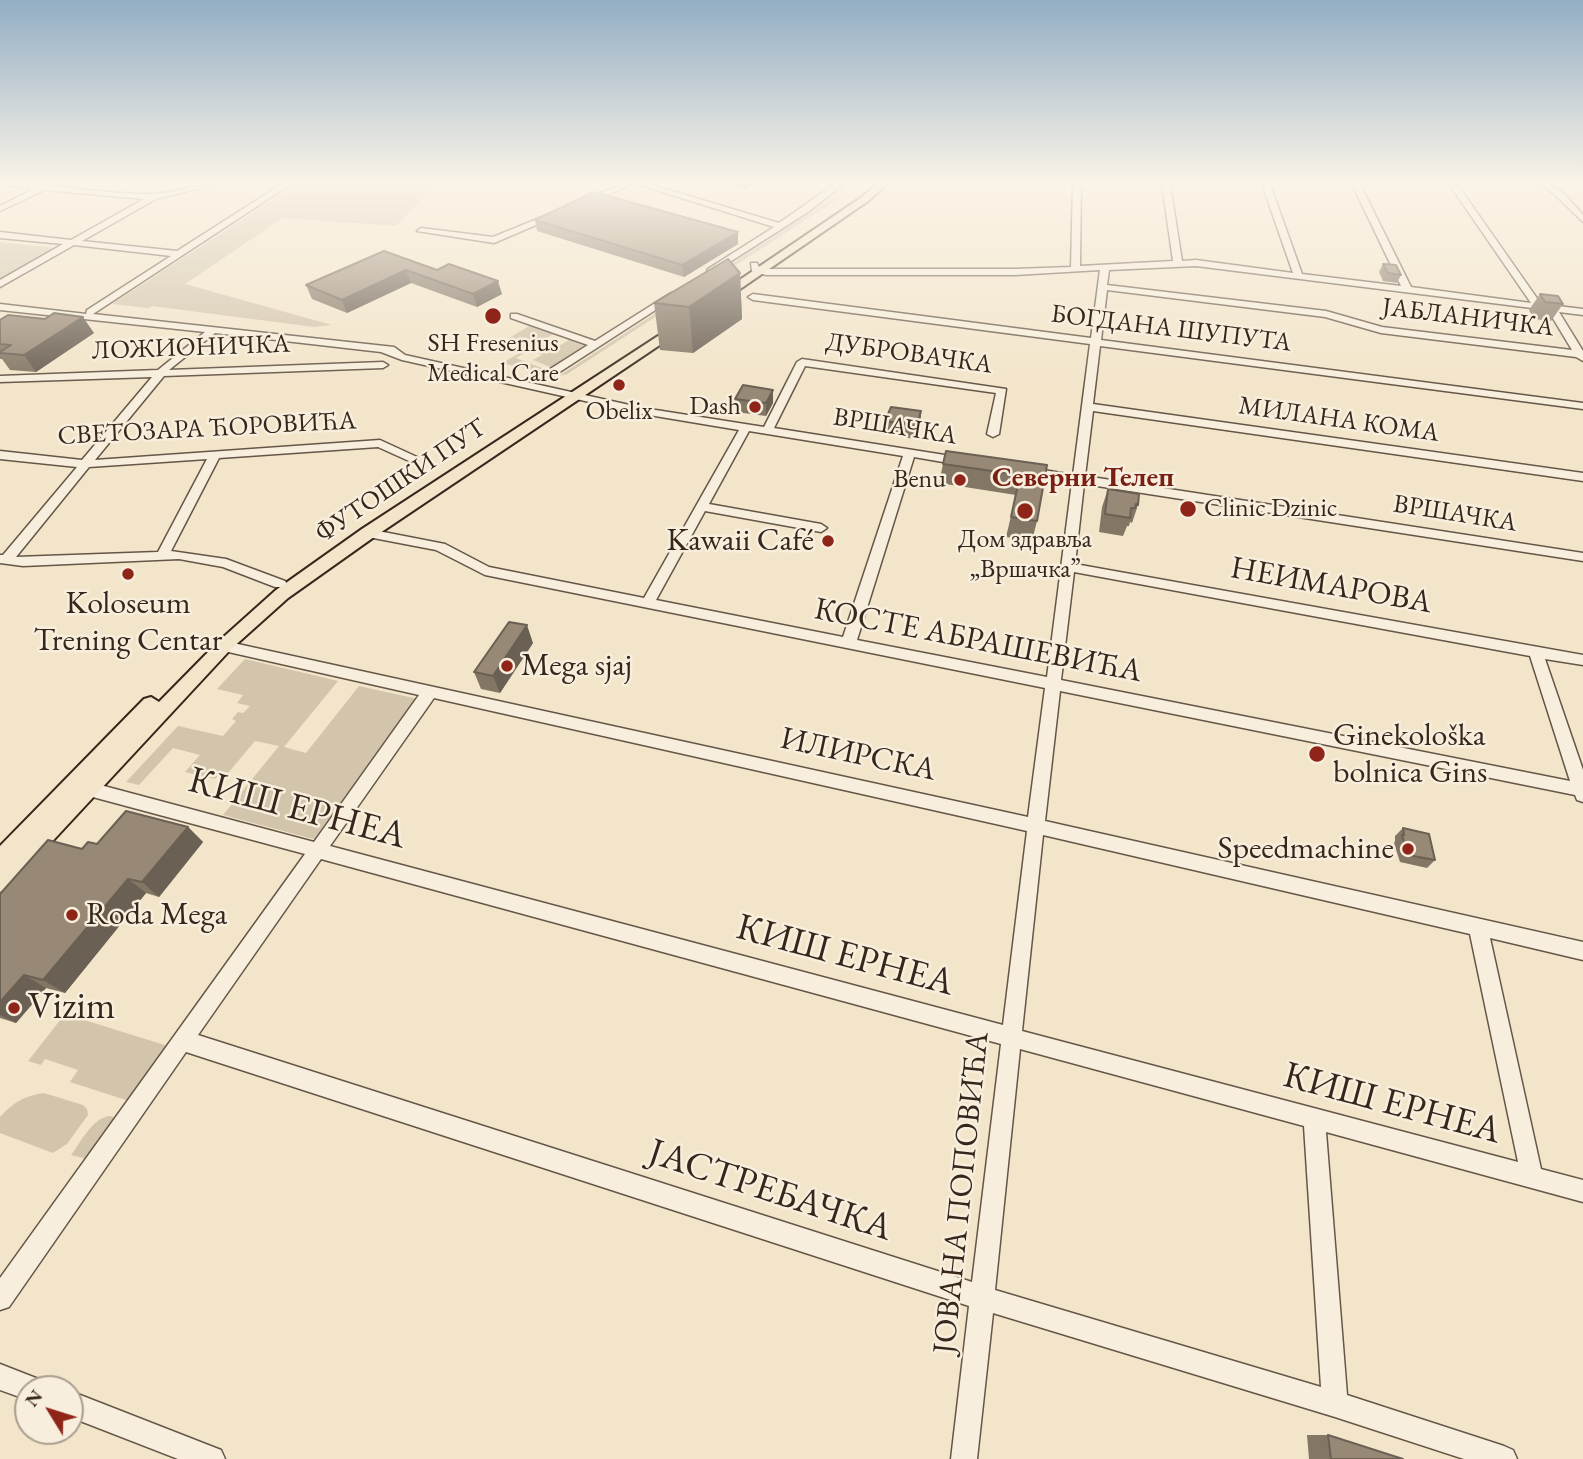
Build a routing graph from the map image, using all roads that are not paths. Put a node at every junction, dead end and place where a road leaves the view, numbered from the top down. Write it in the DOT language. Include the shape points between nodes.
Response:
graph roads {
  1 [pos="57,252"];
  2 [pos="160,252"];
  3 [pos="181,252"];
  4 [pos="739,252"];
  5 [pos="779,252"];
  6 [pos="781,252"];
  7 [pos="1075,252"];
  8 [pos="1176,252"];
  9 [pos="1290,252"];
  10 [pos="1389,252"];
  11 [pos="1500,252"];
  12 [pos="178,254"];
  13 [pos="1178,263"];
  14 [pos="1105,267"];
  15 [pos="757,268"];
  16 [pos="1075,269"];
  17 [pos="1298,274"];
  18 [pos="699,278"];
  19 [pos="0,284"];
  20 [pos="1103,287"];
  21 [pos="684,288"];
  22 [pos="1407,289"];
  23 [pos="712,293"];
  24 [pos="753,297"];
  25 [pos="0,302"];
  26 [pos="1538,306"];
  27 [pos="0,307"];
  28 [pos="1551,307"];
  29 [pos="90,312"];
  30 [pos="1583,312"];
  31 [pos="680,315"];
  32 [pos="514,316"];
  33 [pos="122,318"];
  34 [pos="215,329"];
  35 [pos="1097,342"];
  36 [pos="595,344"];
  37 [pos="385,350"];
  38 [pos="1581,357"];
  39 [pos="383,365"];
  40 [pos="161,372"];
  41 [pos="0,379"];
  42 [pos="533,379"];
  43 [pos="568,393"];
  44 [pos="1583,405"];
  45 [pos="1088,407"];
  46 [pos="746,427"];
  47 [pos="768,430"];
  48 [pos="993,434"];
  49 [pos="910,453"];
  50 [pos="0,454"];
  51 [pos="214,456"];
  52 [pos="413,459"];
  53 [pos="87,464"];
  54 [pos="982,464"];
  55 [pos="1007,468"];
  56 [pos="1583,477"];
  57 [pos="1079,479"];
  58 [pos="702,507"];
  59 [pos="821,528"];
  60 [pos="368,533"];
  61 [pos="163,554"];
  62 [pos="1583,557"];
  63 [pos="3,560"];
  64 [pos="1068,567"];
  65 [pos="280,583"];
  66 [pos="647,605"];
  67 [pos="848,645"];
  68 [pos="224,646"];
  69 [pos="1536,652"];
  70 [pos="1583,660"];
  71 [pos="1053,684"];
  72 [pos="429,694"];
  73 [pos="89,789"];
  74 [pos="1582,791"];
  75 [pos="1036,826"];
  76 [pos="317,850"];
  77 [pos="0,860"];
  78 [pos="0,882"];
  79 [pos="1478,927"];
  80 [pos="1583,951"];
  81 [pos="1011,1037"];
  82 [pos="184,1041"];
  83 [pos="1314,1119"];
  84 [pos="1532,1177"];
  85 [pos="1583,1191"];
  86 [pos="0,1298"];
  87 [pos="983,1298"];
  88 [pos="1335,1404"];
  89 [pos="84,1409"];
  90 [pos="212,1459"];
  91 [pos="964,1459"];
  92 [pos="1504,1459"];
  1 -- 19 [label="street"];
  2 -- 12 [label="street"];
  3 -- 12 [label="street"];
  4 -- 18 [label="street"];
  5 -- 15 [label="main road, ФУТОШКИ ПУТ"];
  6 -- 15 [label="main road, ФУТОШКИ ПУТ"];
  7 -- 16 [label="street"];
  8 -- 13 [label="street"];
  9 -- 17 [label="street"];
  10 -- 22 [label="street"];
  11 -- 26 [label="street"];
  12 -- 29 [label="street"];
  13 -- 14 [label="street"];
  13 -- 17 [label="street"];
  14 -- 16 [label="street"];
  14 -- 20 [label="street, ЈОВАНА ПОПОВИЋА"];
  15 -- 16 [label="street" via="957,273"];
  15 -- 23 [label="main road, ФУТОШКИ ПУТ"];
  15 -- 43 [label="main road, ФУТОШКИ ПУТ" via="699,312"];
  17 -- 22 [label="street"];
  20 -- 35 [label="street, ЈОВАНА ПОПОВИЋА"];
  20 -- 38 [label="street, ЈАБЛАНИЧКА" via="1323,314 1381,330"];
  21 -- 36 [label="street"];
  22 -- 26 [label="street"];
  24 -- 35 [label="street, БОГДАНА ШУПУТА"];
  25 -- 29 [label="street"];
  26 -- 28 [label="street"];
  27 -- 33 [label="street"];
  28 -- 30 [label="street"];
  28 -- 38 [label="street"];
  29 -- 33 [label="street"];
  31 -- 43 [label="main road, ФУТОШКИ ПУТ"];
  32 -- 36 [label="street"];
  33 -- 34 [label="street"];
  34 -- 37 [label="street"];
  34 -- 40 [label="street"];
  35 -- 44 [label="street, БОГДАНА ШУПУТА"];
  35 -- 45 [label="street, ЈОВАНА ПОПОВИЋА"];
  36 -- 42 [label="street" via="551,373"];
  37 -- 42 [label="street" via="411,351"];
  37 -- 43 [label="street"];
  39 -- 40 [label="street, ЛОЖИОНИЧКА"];
  40 -- 41 [label="street, ЛОЖИОНИЧКА"];
  40 -- 53 [label="street"];
  42 -- 43 [label="street"];
  43 -- 46 [label="street, ВРШАЧКА" via="643,411"];
  43 -- 60 [label="main road, ФУТОШКИ ПУТ"];
  43 -- 65 [label="main road, ФУТОШКИ ПУТ"];
  45 -- 56 [label="street, МИЛАНА КОМА"];
  45 -- 57 [label="street, ЈОВАНА ПОПОВИЋА"];
  46 -- 47 [label="street, ВРШАЧКА"];
  46 -- 58 [label="street"];
  47 -- 48 [label="street, ДУБРОВАЧКА" via="802,362 1003,386"];
  47 -- 49 [label="street, ВРШАЧКА"];
  49 -- 54 [label="street, ВРШАЧКА"];
  49 -- 67 [label="street"];
  50 -- 53 [label="street, СВЕТОЗАРА ЋОРОВИЋА"];
  51 -- 52 [label="street, СВЕТОЗАРА ЋОРОВИЋА" via="380,443"];
  51 -- 53 [label="street, СВЕТОЗАРА ЋОРОВИЋА"];
  51 -- 61 [label="street"];
  53 -- 63 [label="street"];
  55 -- 57 [label="street, ВРШАЧКА"];
  57 -- 62 [label="street, ВРШАЧКА"];
  57 -- 64 [label="street, ЈОВАНА ПОПОВИЋА"];
  58 -- 59 [label="street"];
  58 -- 66 [label="street"];
  60 -- 66 [label="street, КОСТЕ АБРАШЕВИЋА" via="440,547 485,571"];
  60 -- 68 [label="main road, ФУТОШКИ ПУТ" via="282,594"];
  61 -- 63 [label="street"];
  61 -- 65 [label="street" via="226,563"];
  64 -- 69 [label="street, НЕИМАРОВА"];
  64 -- 71 [label="street, ЈОВАНА ПОПОВИЋА"];
  65 -- 77 [label="main road, ФУТОШКИ ПУТ" via="231,623"];
  66 -- 67 [label="street, КОСТЕ АБРАШЕВИЋА"];
  67 -- 71 [label="street, КОСТЕ АБРАШЕВИЋА"];
  68 -- 72 [label="street, ИЛИРСКА"];
  68 -- 73 [label="main road, ФУТОШКИ ПУТ"];
  69 -- 70 [label="street, НЕИМАРОВА"];
  69 -- 74 [label="street"];
  71 -- 74 [label="street, КОСТЕ АБРАШЕВИЋА"];
  71 -- 75 [label="street, ЈОВАНА ПОПОВИЋА"];
  72 -- 75 [label="street, ИЛИРСКА"];
  72 -- 76 [label="street"];
  73 -- 76 [label="street, КИШ ЕРНЕА"];
  73 -- 78 [label="main road, ФУТОШКИ ПУТ"];
  75 -- 79 [label="street, ИЛИРСКА"];
  75 -- 81 [label="street, ЈОВАНА ПОПОВИЋА"];
  76 -- 81 [label="street, КИШ ЕРНЕА"];
  76 -- 82 [label="street"];
  79 -- 80 [label="street, ИЛИРСКА"];
  79 -- 84 [label="street"];
  81 -- 83 [label="street, КИШ ЕРНЕА"];
  81 -- 87 [label="street, ЈОВАНА ПОПОВИЋА"];
  82 -- 86 [label="street"];
  82 -- 87 [label="street, ЈАСТРЕБАЧКА"];
  83 -- 84 [label="street, КИШ ЕРНЕА"];
  83 -- 88 [label="street"];
  84 -- 85 [label="street, КИШ ЕРНЕА"];
  87 -- 88 [label="street, ЈАСТРЕБАЧКА"];
  87 -- 91 [label="street, ЈОВАНА ПОПОВИЋА"];
  88 -- 92 [label="street, ЈАСТРЕБАЧКА"];
  89 -- 90 [label="street"];
}
